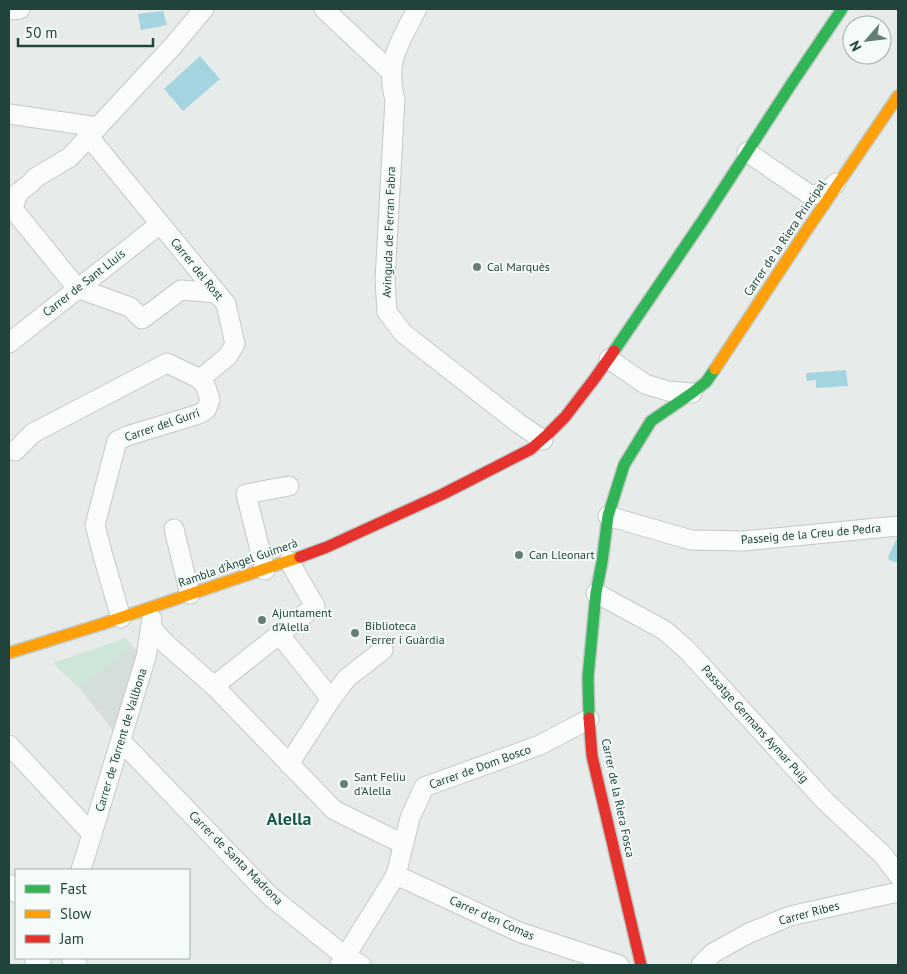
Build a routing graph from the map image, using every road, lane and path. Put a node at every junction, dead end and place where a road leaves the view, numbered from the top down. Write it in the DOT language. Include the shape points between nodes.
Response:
graph roads {
  1 [pos="20,9"];
  2 [pos="204,9"];
  3 [pos="324,9"];
  4 [pos="417,9"];
  5 [pos="842,9"];
  6 [pos="9,10"];
  7 [pos="391,72"];
  8 [pos="898,96"];
  9 [pos="9,114"];
  10 [pos="93,132"];
  11 [pos="747,152"];
  12 [pos="843,178"];
  13 [pos="810,195"];
  14 [pos="12,201"];
  15 [pos="160,224"];
  16 [pos="806,231"];
  17 [pos="78,288"];
  18 [pos="217,293"];
  19 [pos="9,343"];
  20 [pos="609,359"];
  21 [pos="200,379"];
  22 [pos="645,384"];
  23 [pos="692,393"];
  24 [pos="651,421"];
  25 [pos="543,440"];
  26 [pos="15,451"];
  27 [pos="289,486"];
  28 [pos="608,516"];
  29 [pos="898,526"];
  30 [pos="174,529"];
  31 [pos="289,561"];
  32 [pos="265,570"];
  33 [pos="190,594"];
  34 [pos="596,594"];
  35 [pos="152,607"];
  36 [pos="121,618"];
  37 [pos="151,627"];
  38 [pos="279,634"];
  39 [pos="383,650"];
  40 [pos="9,653"];
  41 [pos="214,686"];
  42 [pos="331,699"];
  43 [pos="589,718"];
  44 [pos="121,741"];
  45 [pos="9,744"];
  46 [pos="291,766"];
  47 [pos="92,834"];
  48 [pos="403,844"];
  49 [pos="81,869"];
  50 [pos="396,875"];
  51 [pos="898,875"];
  52 [pos="898,892"];
  53 [pos="349,962"];
  54 [pos="619,965"];
  55 [pos="641,965"];
  56 [pos="700,965"];
  1 -- 6 [label="street"];
  2 -- 10 [label="street"];
  3 -- 7 [label="street"];
  4 -- 7 [label="street" via="395,52"];
  5 -- 11 [label="main road, Rambla d'Àngel Guimerà"];
  7 -- 25 [label="street, Avinguda de Ferran Fabra" via="395,99 385,280 387,312 402,333"];
  8 -- 12 [label="main road, Carrer de la Riera Principal"];
  9 -- 10 [label="street"];
  10 -- 14 [label="street" via="70,157 35,178"];
  10 -- 15 [label="street, Carrer del Rost"];
  11 -- 13 [label="street"];
  11 -- 20 [label="main road, Rambla d'Àngel Guimerà"];
  12 -- 13 [label="street" via="825,193"];
  12 -- 16 [label="main road, Carrer de la Riera Principal"];
  13 -- 16 [label="street"];
  14 -- 17 [label="street"];
  15 -- 17 [label="street, Carrer de Sant Lluís"];
  15 -- 18 [label="street, Carrer del Rost"];
  16 -- 23 [label="main road, Carrer de la Riera Principal" via="706,382"];
  17 -- 18 [label="street" via="130,306 142,319 181,290"];
  17 -- 19 [label="street, Carrer de Sant Lluís"];
  18 -- 21 [label="street, Carrer del Rost" via="226,304 235,344 228,356"];
  20 -- 22 [label="street"];
  20 -- 25 [label="main road, Rambla d'Àngel Guimerà"];
  21 -- 26 [label="street" via="167,363 33,433"];
  21 -- 36 [label="street, Carrer del Gurri" via="210,400 206,410 117,441 96,525"];
  22 -- 23 [label="street" via="668,391"];
  22 -- 24 [label="street" via="653,399"];
  23 -- 24 [label="main road, Carrer de la Riera Principal"];
  24 -- 28 [label="main road, Carrer de la Riera Fosca" via="624,465"];
  25 -- 31 [label="main road, Rambla d'Àngel Guimerà" via="469,481 327,547"];
  27 -- 32 [label="street" via="246,494"];
  28 -- 29 [label="street, Passeig de la Creu de Pedra" via="691,540 744,541"];
  28 -- 34 [label="main road, Carrer de la Riera Fosca"];
  30 -- 33 [label="street"];
  31 -- 32 [label="main road, Rambla d'Àngel Guimerà"];
  31 -- 38 [label="street" via="315,606"];
  32 -- 33 [label="main road, Rambla d'Àngel Guimerà"];
  33 -- 35 [label="main road, Rambla d'Àngel Guimerà"];
  34 -- 43 [label="main road, Carrer de la Riera Fosca" via="588,676"];
  34 -- 51 [label="street, Passatge Germans Aymar Puig" via="664,630 687,650 825,801 883,855"];
  35 -- 36 [label="main road, Rambla d'Àngel Guimerà"];
  35 -- 37 [label="street, Carrer de Torrent de Vallbona"];
  36 -- 40 [label="main road, Rambla d'Àngel Guimerà"];
  37 -- 41 [label="street"];
  37 -- 44 [label="street, Carrer de Torrent de Vallbona" via="146,657"];
  38 -- 41 [label="street"];
  38 -- 42 [label="street"];
  39 -- 42 [label="street" via="347,678"];
  41 -- 46 [label="street"];
  42 -- 46 [label="street"];
  43 -- 48 [label="street, Carrer de Dom Bosco" via="540,745 424,787"];
  43 -- 55 [label="main road, Carrer de la Riera Fosca" via="592,756"];
  44 -- 47 [label="street, Carrer de Torrent de Vallbona"];
  44 -- 53 [label="street, Carrer de Santa Madrona" via="270,896"];
  45 -- 47 [label="street"];
  46 -- 48 [label="street" via="334,810"];
  47 -- 49 [label="street, Carrer de Torrent de Vallbona"];
  48 -- 50 [label="street, Carrer de Dom Bosco"];
  50 -- 53 [label="street, Carrer de Dom Bosco"];
  50 -- 54 [label="street, Carrer d'en Comas" via="520,932"];
  52 -- 56 [label="street, Carrer Ribes" via="790,916 749,933 713,953"];
}
